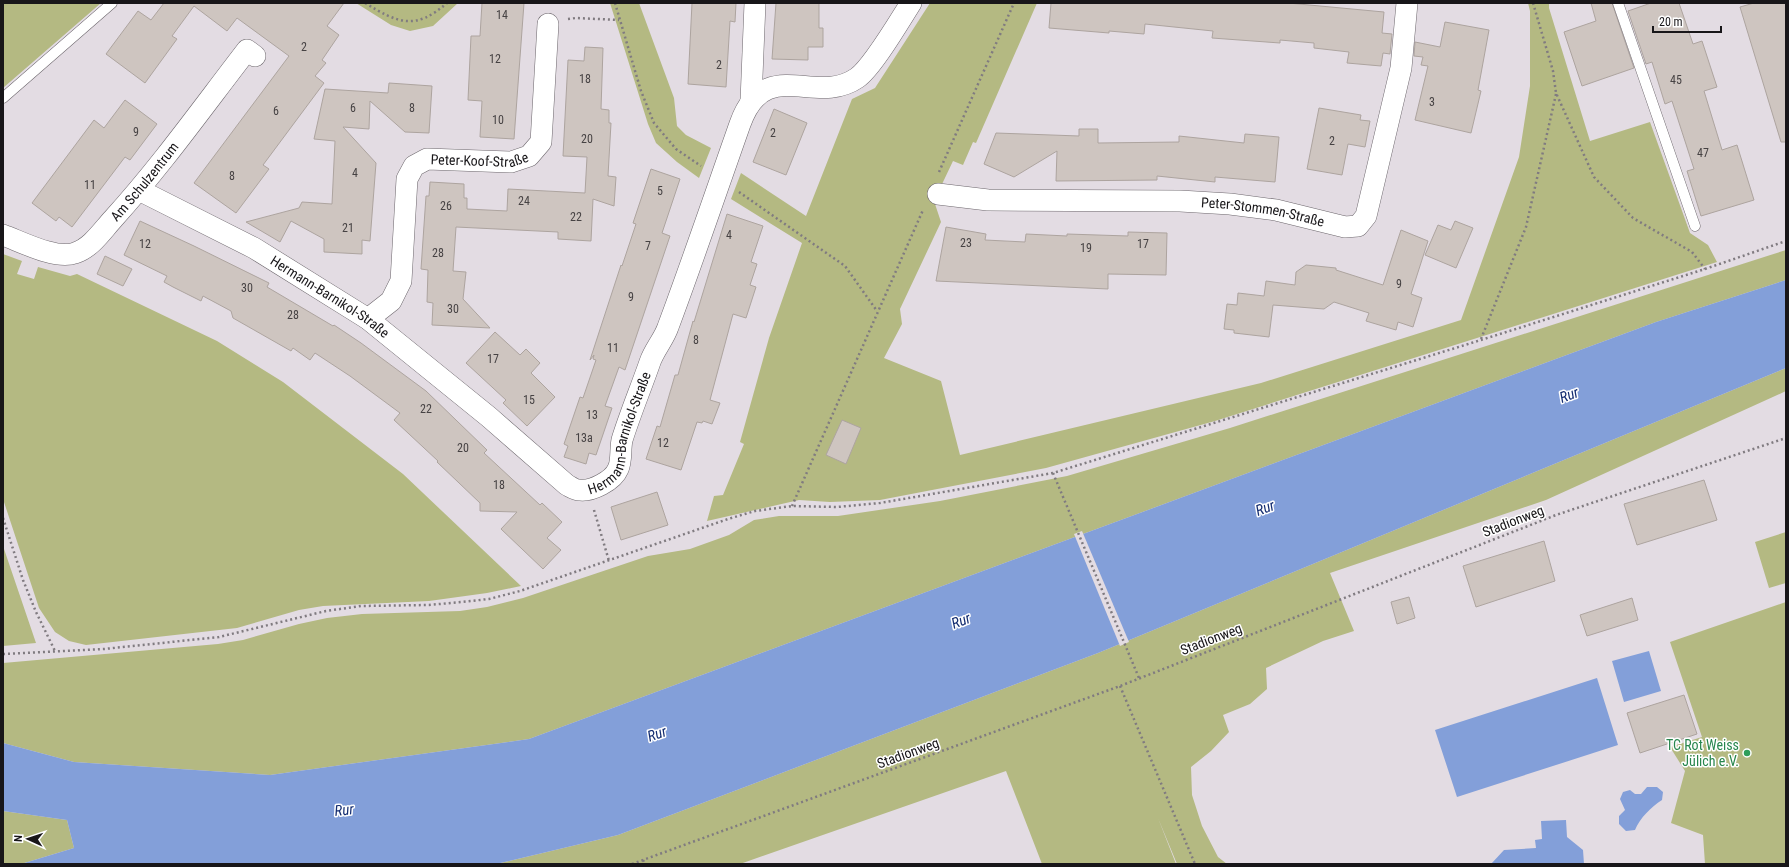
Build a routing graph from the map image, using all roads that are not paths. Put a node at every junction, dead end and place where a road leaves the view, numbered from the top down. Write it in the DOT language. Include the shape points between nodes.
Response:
graph roads {
  1 [pos="112,3"];
  2 [pos="756,3"];
  3 [pos="911,3"];
  4 [pos="1407,3"];
  5 [pos="1618,3"];
  6 [pos="548,24"];
  7 [pos="255,56"];
  8 [pos="3,98"];
  9 [pos="751,101"];
  10 [pos="139,190"];
  11 [pos="933,194"];
  12 [pos="1695,226"];
  13 [pos="3,236"];
  14 [pos="368,319"];
  1 -- 8 [label="lane"];
  2 -- 9 [label="street"];
  3 -- 9 [label="street, Hermann-Barnikol-Straße" via="859,77 847,84 828,87 774,86 760,91"];
  4 -- 11 [label="street, Peter-Stommen-Straße" via="1401,68 1393,108 1366,216 1358,226 1345,228 1276,210 1230,204 1180,201 988,200"];
  5 -- 12 [label="lane"];
  6 -- 14 [label="street, Peter-Koof-Straße" via="541,142 529,156 512,162 427,160 414,166 407,179 401,281 391,301"];
  7 -- 10 [label="street, Am Schulzentrum" via="247,50"];
  9 -- 14 [label="street, Hermann-Barnikol-Straße" via="740,122 667,330 651,358 622,441 618,470 606,482 589,490 577,490 567,485 489,417"];
  10 -- 13 [label="street, Am Schulzentrum" via="89,246 76,253 65,256"];
  10 -- 14 [label="street, Hermann-Barnikol-Straße" via="254,248"];
}
